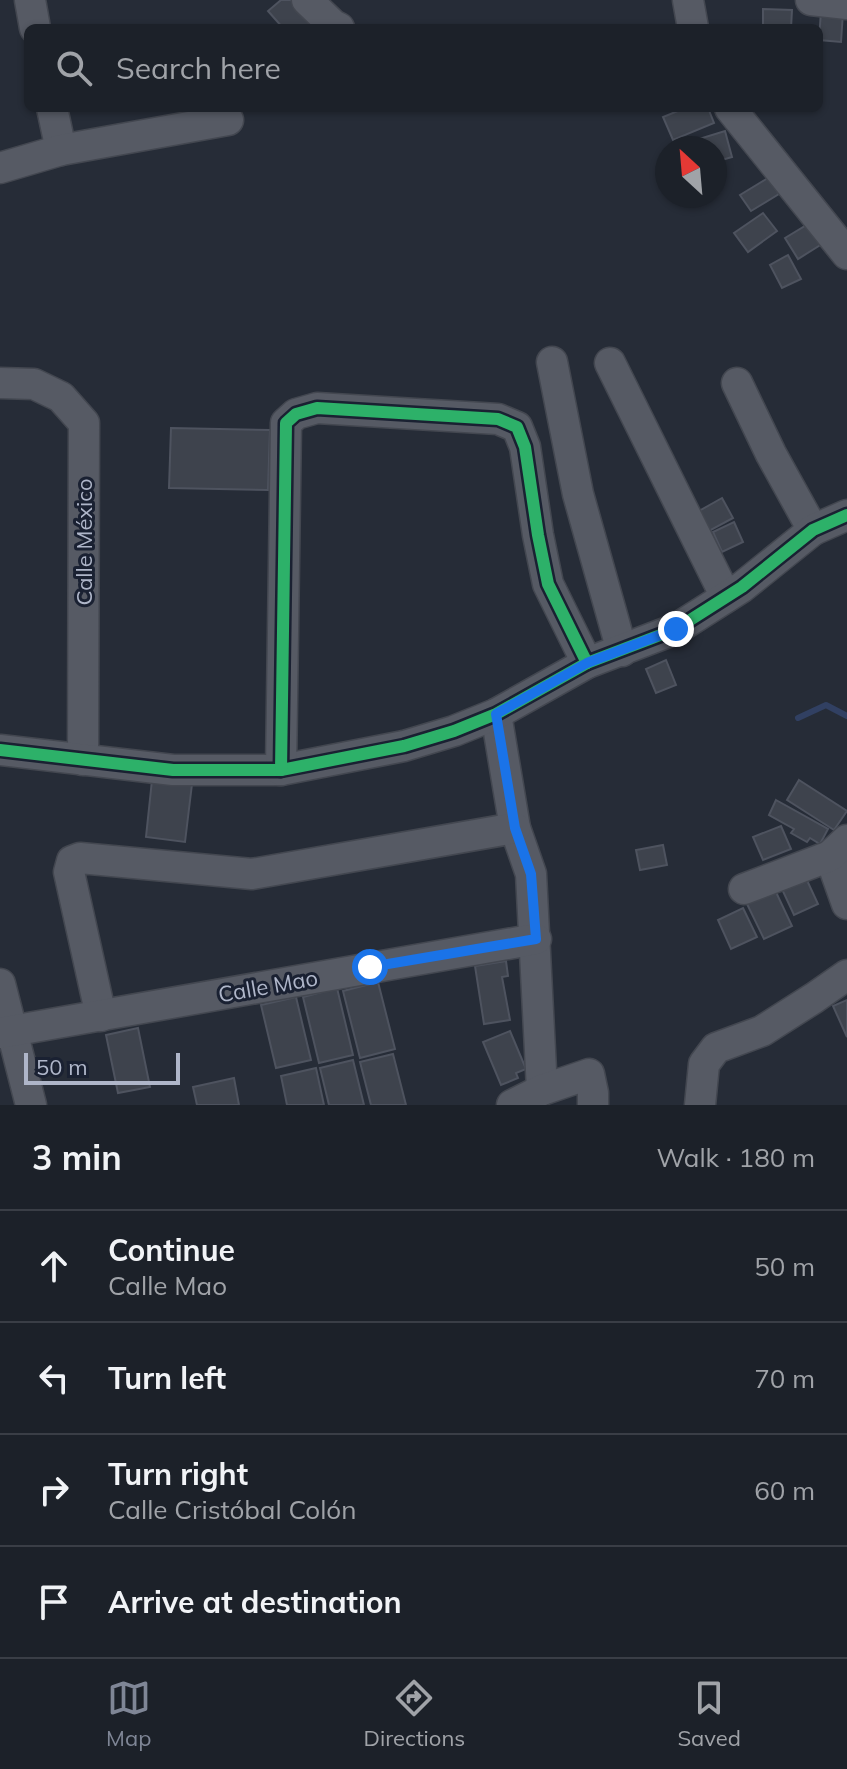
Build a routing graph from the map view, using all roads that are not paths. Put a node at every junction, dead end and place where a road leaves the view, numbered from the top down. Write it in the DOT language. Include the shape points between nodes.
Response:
graph roads {
  1 [pos="30,0"];
  2 [pos="307,0"];
  3 [pos="688,0"];
  4 [pos="811,0"];
  5 [pos="847,4"];
  6 [pos="337,18"];
  7 [pos="34,24"];
  8 [pos="692,24"];
  9 [pos="53,112"];
  10 [pos="733,112"];
  11 [pos="228,120"];
  12 [pos="61,150"];
  13 [pos="0,168"];
  14 [pos="847,254"];
  15 [pos="552,362"];
  16 [pos="610,363"];
  17 [pos="0,383"];
  18 [pos="737,383"];
  19 [pos="847,515"];
  20 [pos="813,530"];
  21 [pos="726,597"];
  22 [pos="622,651"];
  23 [pos="587,663"];
  24 [pos="496,714"];
  25 [pos="0,750"];
  26 [pos="83,760"];
  27 [pos="281,770"];
  28 [pos="515,828"];
  29 [pos="838,848"];
  30 [pos="744,889"];
  31 [pos="847,904"];
  32 [pos="536,939"];
  33 [pos="847,975"];
  34 [pos="0,984"];
  35 [pos="101,1016"];
  36 [pos="6,1032"];
  37 [pos="542,1090"];
  38 [pos="31,1105"];
  39 [pos="512,1105"];
  40 [pos="593,1105"];
  41 [pos="700,1105"];
  1 -- 7 [label="street"];
  2 -- 6 [label="street"];
  3 -- 8 [label="street"];
  4 -- 5 [label="street"];
  9 -- 12 [label="street"];
  10 -- 14 [label="street"];
  11 -- 12 [label="street"];
  12 -- 13 [label="street"];
  15 -- 22 [label="street" via="578,494"];
  16 -- 21 [label="street"];
  17 -- 26 [label="street, Calle México" via="34,384 61,397 84,423"];
  18 -- 20 [label="street"];
  19 -- 20 [label="street"];
  20 -- 21 [label="street"];
  21 -- 22 [label="street" via="676,629"];
  22 -- 23 [label="street"];
  23 -- 24 [label="street"];
  23 -- 27 [label="street" via="548,584 517,427 498,419 317,408 296,414 286,423"];
  24 -- 27 [label="street" via="404,746"];
  24 -- 28 [label="street"];
  25 -- 26 [label="street"];
  26 -- 27 [label="street" via="173,770"];
  28 -- 32 [label="street" via="531,874"];
  28 -- 35 [label="street" via="252,874 72,861 69,872"];
  29 -- 30 [label="street"];
  29 -- 31 [label="street"];
  32 -- 35 [label="street, Calle Mao"];
  32 -- 37 [label="street"];
  33 -- 41 [label="street" via="762,1031 716,1048 704,1064"];
  34 -- 36 [label="street"];
  35 -- 36 [label="street, Calle Mao"];
  36 -- 38 [label="street"];
  37 -- 39 [label="street"];
  37 -- 40 [label="street" via="589,1074"];
}
